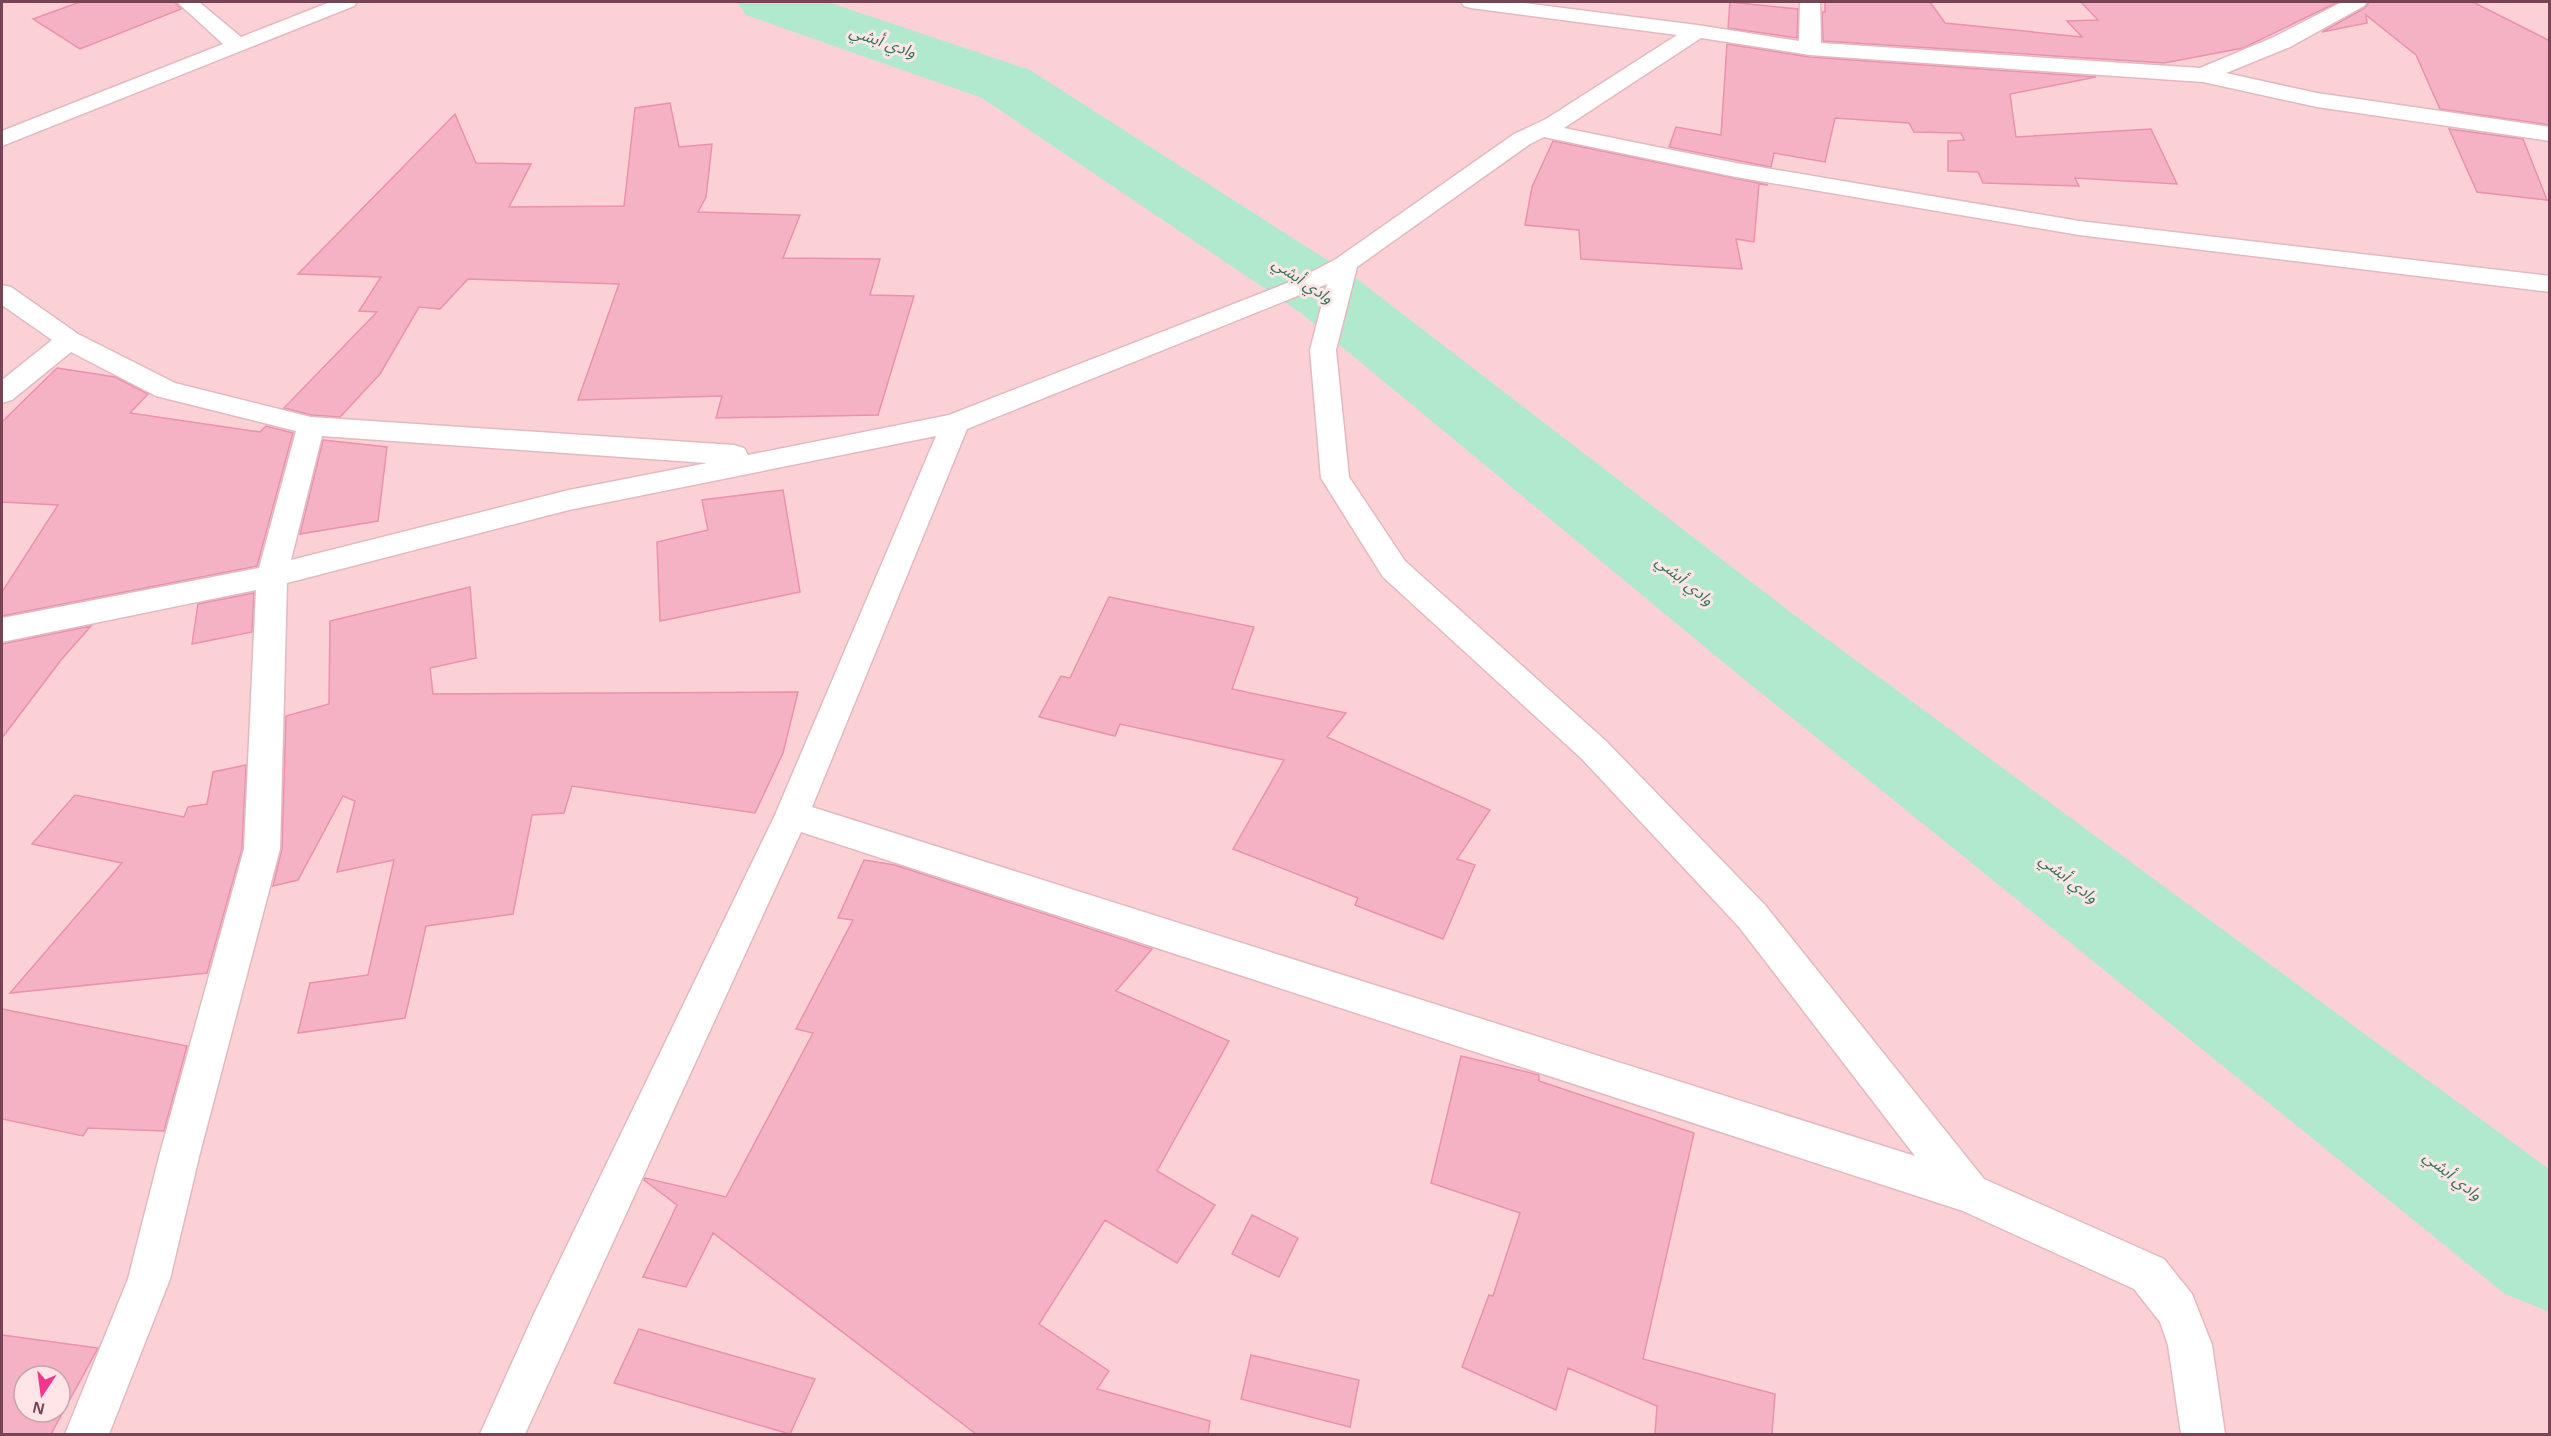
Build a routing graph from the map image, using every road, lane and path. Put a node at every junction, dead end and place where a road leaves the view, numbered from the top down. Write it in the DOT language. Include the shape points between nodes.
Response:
graph roads {
  1 [pos="187,2"];
  2 [pos="347,2"];
  3 [pos="1471,2"];
  4 [pos="1810,2"];
  5 [pos="2357,2"];
  6 [pos="1696,31"];
  7 [pos="238,45"];
  8 [pos="1810,48"];
  9 [pos="2203,75"];
  10 [pos="1541,130"];
  11 [pos="2550,134"];
  12 [pos="2,139"];
  13 [pos="1345,264"];
  14 [pos="2550,284"];
  15 [pos="2,293"];
  16 [pos="69,340"];
  17 [pos="2,394"];
  18 [pos="955,423"];
  19 [pos="311,426"];
  20 [pos="778,458"];
  21 [pos="272,576"];
  22 [pos="2,630"];
  23 [pos="792,815"];
  24 [pos="1969,1193"];
  25 [pos="87,1434"];
  26 [pos="502,1434"];
  27 [pos="2203,1434"];
  1 -- 7 [label="street"];
  2 -- 7 [label="street"];
  3 -- 6 [label="street"];
  4 -- 8 [label="street"];
  5 -- 9 [label="street" via="2282,42"];
  6 -- 8 [label="street"];
  6 -- 10 [label="street"];
  7 -- 12 [label="street"];
  8 -- 9 [label="street"];
  9 -- 11 [label="street" via="2317,100"];
  10 -- 13 [label="street"];
  10 -- 14 [label="street" via="1736,170 2056,225"];
  13 -- 18 [label="street" via="1309,283"];
  13 -- 24 [label="street" via="1323,350 1335,477 1394,569 1594,750 1752,916"];
  15 -- 16 [label="street"];
  16 -- 17 [label="street"];
  16 -- 19 [label="street" via="166,390"];
  18 -- 20 [label="street"];
  18 -- 23 [label="street"];
  19 -- 20 [label="street"];
  19 -- 21 [label="street"];
  20 -- 21 [label="street" via="569,500"];
  21 -- 22 [label="street"];
  21 -- 25 [label="street" via="262,849 149,1279"];
  23 -- 24 [label="street"];
  23 -- 26 [label="street"];
  24 -- 27 [label="street" via="2150,1274 2177,1309 2190,1345"];
}
